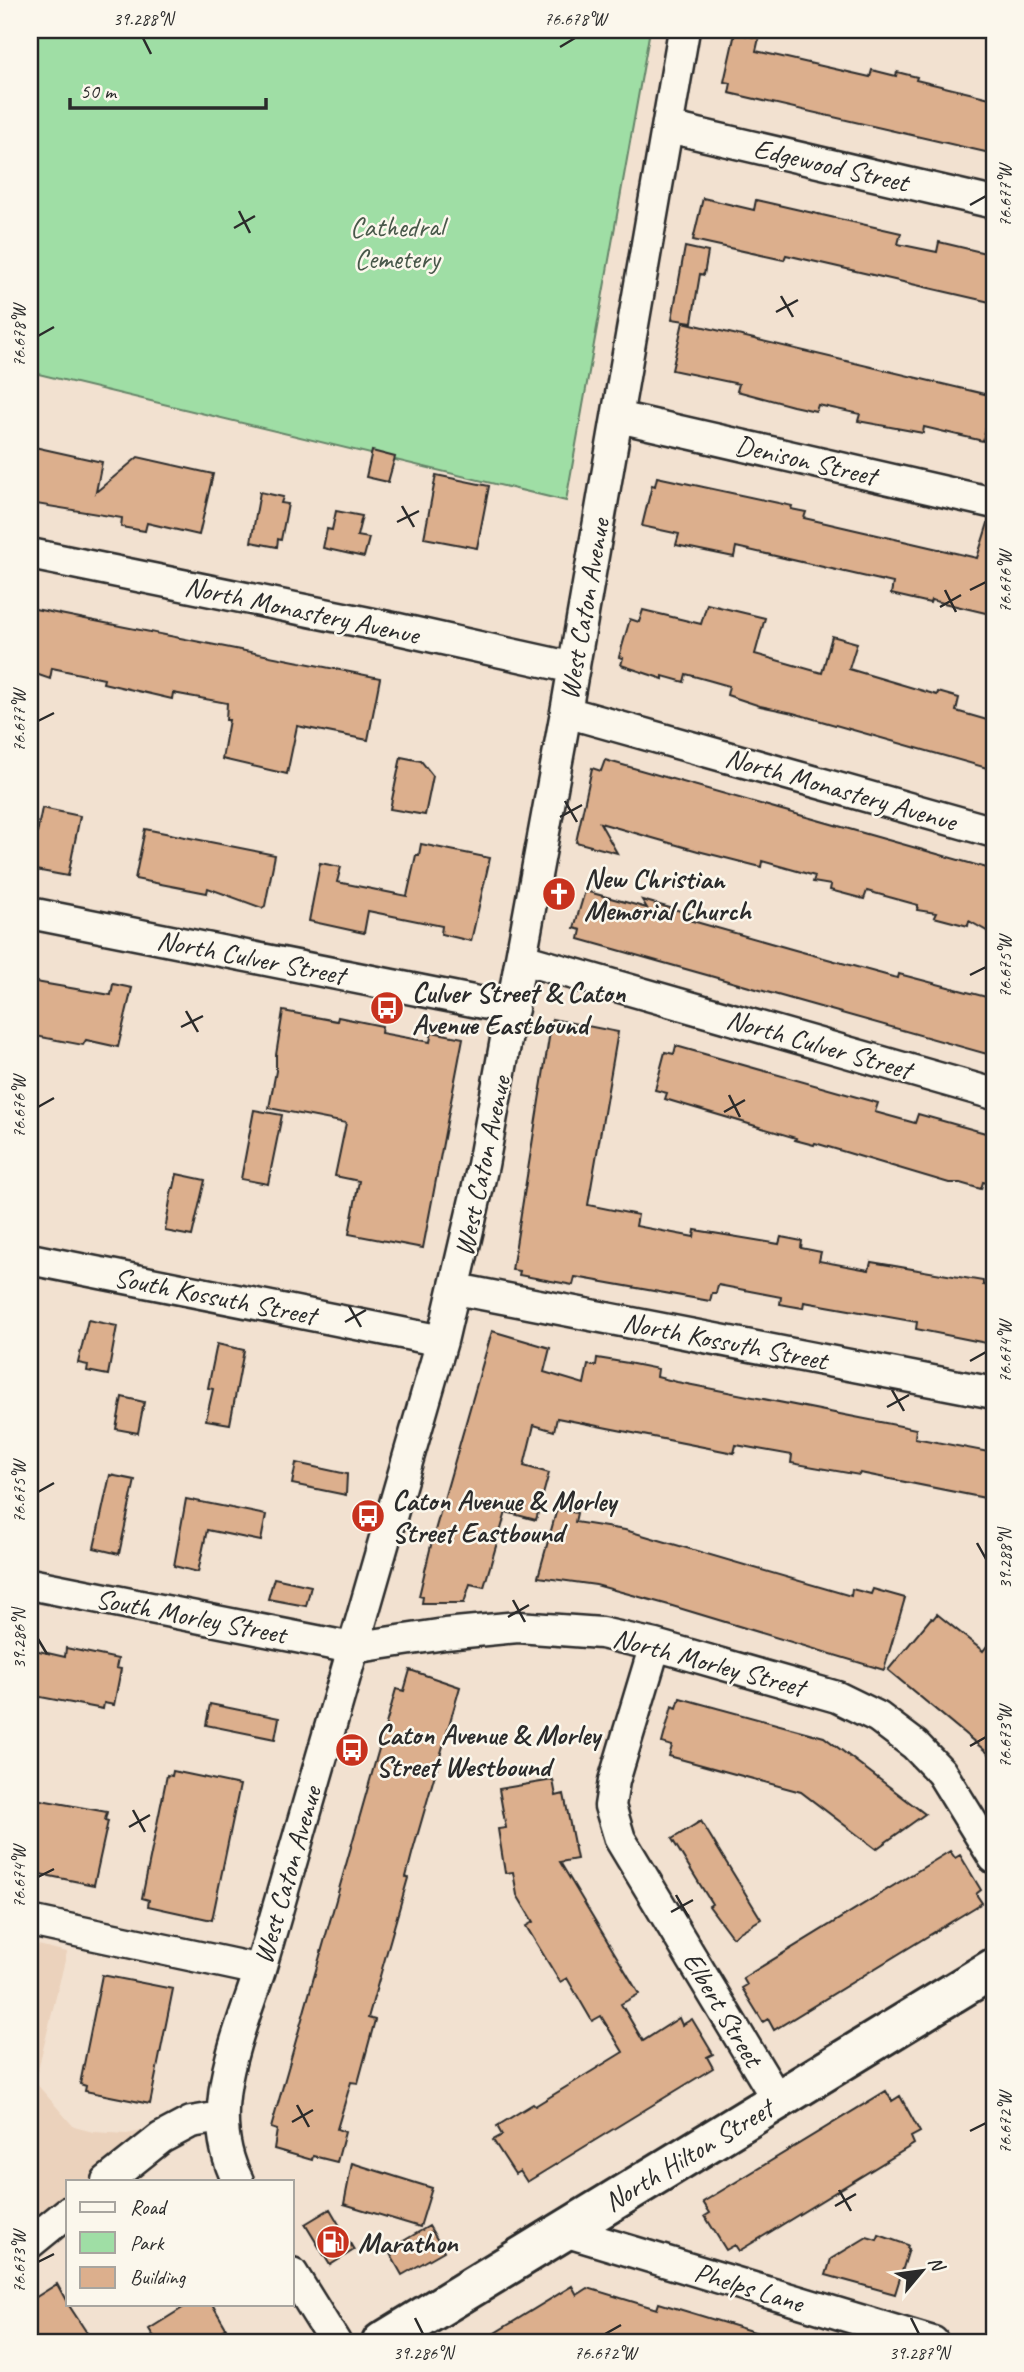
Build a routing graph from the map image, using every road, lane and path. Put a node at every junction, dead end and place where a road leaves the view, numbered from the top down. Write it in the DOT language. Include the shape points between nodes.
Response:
graph roads {
  1 [pos="684,30"];
  2 [pos="668,127"];
  3 [pos="994,203"];
  4 [pos="618,417"];
  5 [pos="994,503"];
  6 [pos="30,554"];
  7 [pos="574,668"];
  8 [pos="566,712"];
  9 [pos="994,832"];
  10 [pos="30,913"];
  11 [pos="522,959"];
  12 [pos="513,1009"];
  13 [pos="994,1094"];
  14 [pos="30,1259"];
  15 [pos="456,1289"];
  16 [pos="442,1341"];
  17 [pos="994,1393"];
  18 [pos="30,1584"];
  19 [pos="654,1645"];
  20 [pos="352,1648"];
  21 [pos="994,1858"];
  22 [pos="30,1921"];
  23 [pos="994,1968"];
  24 [pos="260,1970"];
  25 [pos="778,2101"];
  26 [pos="221,2117"];
  27 [pos="108,2180"];
  28 [pos="238,2180"];
  29 [pos="66,2214"];
  30 [pos="564,2231"];
  31 [pos="30,2243"];
  32 [pos="294,2276"];
  33 [pos="335,2342"];
  34 [pos="382,2342"];
  35 [pos="933,2342"];
  1 -- 2 [label="street, West Caton Avenue"];
  2 -- 3 [label="street, Edgewood Street"];
  2 -- 4 [label="street, West Caton Avenue"];
  4 -- 5 [label="street, Denison Street"];
  4 -- 7 [label="street, West Caton Avenue"];
  6 -- 7 [label="street, North Monastery Avenue"];
  7 -- 8 [label="street, West Caton Avenue"];
  8 -- 9 [label="street, North Monastery Avenue"];
  8 -- 11 [label="street, West Caton Avenue"];
  10 -- 12 [label="street, North Culver Street"];
  11 -- 12 [label="street, West Caton Avenue"];
  11 -- 13 [label="street, North Culver Street"];
  12 -- 15 [label="street, West Caton Avenue"];
  14 -- 16 [label="street, South Kossuth Street"];
  15 -- 16 [label="street, West Caton Avenue"];
  15 -- 17 [label="street, North Kossuth Street"];
  16 -- 20 [label="street, West Caton Avenue"];
  18 -- 20 [label="street, South Morley Street"];
  19 -- 20 [label="street, North Morley Street" via="601,1633 518,1627"];
  19 -- 21 [label="street, North Morley Street" via="837,1698 878,1717 941,1772"];
  19 -- 25 [label="street, Elbert Street" via="614,1782 613,1822"];
  20 -- 24 [label="street, West Caton Avenue"];
  22 -- 24 [label="street"];
  23 -- 25 [label="main road, North Hilton Street"];
  24 -- 26 [label="street, West Caton Avenue" via="228,2072"];
  25 -- 30 [label="main road, North Hilton Street"];
  26 -- 27 [label="street" via="191,2122 161,2138"];
  26 -- 28 [label="street, West Caton Avenue" via="223,2144"];
  29 -- 31 [label="street"];
  30 -- 34 [label="main road, North Hilton Street"];
  30 -- 35 [label="street, Phelps Lane"];
  32 -- 33 [label="street"];
}
